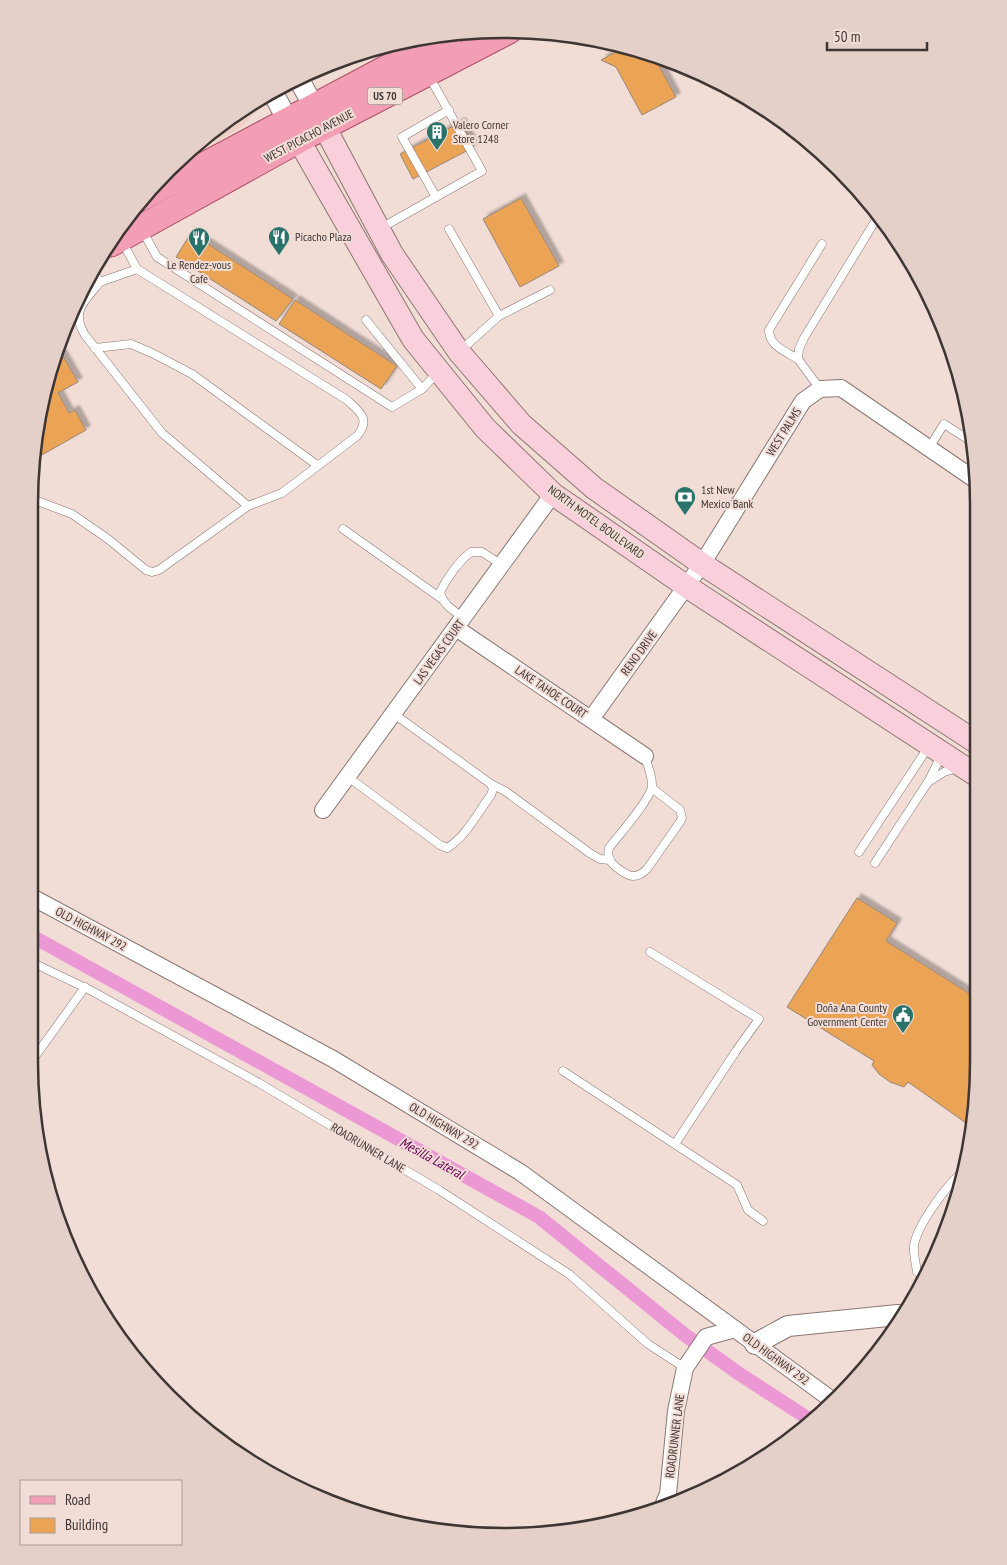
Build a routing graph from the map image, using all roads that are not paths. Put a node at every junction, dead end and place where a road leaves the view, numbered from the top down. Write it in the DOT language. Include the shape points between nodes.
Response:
graph roads {
  1 [pos="485,38"];
  2 [pos="441,41"];
  3 [pos="420,57"];
  4 [pos="301,84"];
  5 [pos="275,98"];
  6 [pos="448,110"];
  7 [pos="319,117"];
  8 [pos="293,131"];
  9 [pos="158,191"];
  10 [pos="436,197"];
  11 [pos="875,222"];
  12 [pos="379,229"];
  13 [pos="449,229"];
  14 [pos="124,237"];
  15 [pos="822,244"];
  16 [pos="137,269"];
  17 [pos="97,277"];
  18 [pos="100,282"];
  19 [pos="550,290"];
  20 [pos="85,300"];
  21 [pos="78,315"];
  22 [pos="499,316"];
  23 [pos="366,320"];
  24 [pos="95,348"];
  25 [pos="459,352"];
  26 [pos="798,358"];
  27 [pos="438,372"];
  28 [pos="422,389"];
  29 [pos="820,389"];
  30 [pos="965,438"];
  31 [pos="929,448"];
  32 [pos="317,465"];
  33 [pos="969,474"];
  34 [pos="553,494"];
  35 [pos="38,501"];
  36 [pos="248,506"];
  37 [pos="343,529"];
  38 [pos="702,564"];
  39 [pos="502,565"];
  40 [pos="686,586"];
  41 [pos="442,599"];
  42 [pos="460,623"];
  43 [pos="394,714"];
  44 [pos="591,719"];
  45 [pos="960,731"];
  46 [pos="936,749"];
  47 [pos="645,756"];
  48 [pos="970,771"];
  49 [pos="970,772"];
  50 [pos="348,776"];
  51 [pos="928,782"];
  52 [pos="491,784"];
  53 [pos="652,788"];
  54 [pos="324,810"];
  55 [pos="859,852"];
  56 [pos="610,860"];
  57 [pos="876,863"];
  58 [pos="38,900"];
  59 [pos="650,952"];
  60 [pos="38,965"];
  61 [pos="85,987"];
  62 [pos="38,1052"];
  63 [pos="563,1071"];
  64 [pos="675,1144"];
  65 [pos="955,1179"];
  66 [pos="764,1221"];
  67 [pos="917,1272"];
  68 [pos="894,1315"];
  69 [pos="734,1329"];
  70 [pos="755,1344"];
  71 [pos="687,1364"];
  72 [pos="827,1397"];
  73 [pos="666,1498"];
  1 -- 3 [label="main road, WEST PICACHO AVENUE / US 70"];
  2 -- 3 [label="main road, WEST PICACHO AVENUE / US 70"];
  3 -- 6 [label="lane"];
  3 -- 7 [label="main road, WEST PICACHO AVENUE / US 70"];
  4 -- 7 [label="street"];
  5 -- 8 [label="street, NORTH MOTEL BOULEVARD"];
  6 -- 10 [label="lane" via="402,136"];
  6 -- 10 [label="lane" via="482,171"];
  7 -- 8 [label="main road, WEST PICACHO AVENUE / US 70"];
  7 -- 12 [label="main road"];
  8 -- 9 [label="main road, WEST PICACHO AVENUE / US 70"];
  8 -- 14 [label="main road, WEST PICACHO AVENUE / US 70"];
  8 -- 27 [label="main road, NORTH MOTEL BOULEVARD" via="413,339"];
  10 -- 12 [label="lane"];
  11 -- 26 [label="lane" via="804,338 798,349"];
  12 -- 25 [label="main road" via="392,254"];
  13 -- 22 [label="lane"];
  14 -- 16 [label="lane"];
  14 -- 28 [label="lane" via="392,407"];
  15 -- 26 [label="lane" via="769,330 773,344"];
  16 -- 18 [label="lane"];
  16 -- 32 [label="lane" via="356,408 364,417 362,430"];
  17 -- 18 [label="lane"];
  18 -- 20 [label="lane"];
  19 -- 22 [label="lane"];
  21 -- 24 [label="lane" via="80,328"];
  22 -- 25 [label="lane"];
  23 -- 28 [label="lane"];
  24 -- 32 [label="lane" via="131,344 152,352 192,374"];
  24 -- 36 [label="lane" via="162,433"];
  25 -- 27 [label="main road"];
  25 -- 38 [label="main road" via="521,424 594,488"];
  26 -- 29 [label="lane"];
  27 -- 28 [label="lane"];
  27 -- 34 [label="main road, NORTH MOTEL BOULEVARD" via="485,428"];
  29 -- 31 [label="street" via="841,388"];
  29 -- 38 [label="street, WEST PALMS" via="804,401"];
  30 -- 31 [label="lane" via="944,424"];
  31 -- 33 [label="street"];
  32 -- 36 [label="lane" via="282,493"];
  34 -- 39 [label="street, LAS VEGAS COURT"];
  34 -- 40 [label="main road, NORTH MOTEL BOULEVARD"];
  35 -- 36 [label="lane" via="72,514 152,572"];
  37 -- 41 [label="lane"];
  38 -- 40 [label="street, WEST PALMS"];
  38 -- 45 [label="main road"];
  39 -- 41 [label="lane" via="482,552 472,552 465,556 443,586 440,592"];
  39 -- 42 [label="street, LAS VEGAS COURT"];
  40 -- 44 [label="street, RENO DRIVE"];
  40 -- 46 [label="main road, NORTH MOTEL BOULEVARD"];
  41 -- 42 [label="lane"];
  42 -- 43 [label="street, LAS VEGAS COURT"];
  42 -- 44 [label="street, LAKE TAHOE COURT"];
  43 -- 50 [label="street, LAS VEGAS COURT"];
  43 -- 52 [label="lane"];
  44 -- 47 [label="street, LAKE TAHOE COURT"];
  45 -- 46 [label="main road"];
  46 -- 48 [label="main road, NORTH MOTEL BOULEVARD"];
  46 -- 51 [label="lane"];
  46 -- 55 [label="lane"];
  47 -- 53 [label="lane"];
  49 -- 51 [label="lane" via="955,768"];
  50 -- 52 [label="lane" via="447,848 455,844 491,795"];
  50 -- 54 [label="street, LAS VEGAS COURT"];
  51 -- 57 [label="lane"];
  52 -- 56 [label="lane" via="591,854"];
  53 -- 56 [label="lane" via="609,848"];
  53 -- 56 [label="lane" via="680,810 680,822 642,874 630,876"];
  58 -- 69 [label="street, OLD HIGHWAY 292" via="333,1058 520,1172"];
  59 -- 64 [label="lane" via="759,1020"];
  60 -- 61 [label="lane, ROADRUNNER LANE"];
  61 -- 62 [label="lane"];
  61 -- 71 [label="lane, ROADRUNNER LANE" via="259,1083 511,1235 569,1274 648,1344"];
  63 -- 64 [label="lane"];
  64 -- 66 [label="lane" via="737,1185 748,1210"];
  65 -- 67 [label="lane" via="925,1219 914,1245"];
  68 -- 70 [label="street" via="788,1326"];
  69 -- 70 [label="street, OLD HIGHWAY 292"];
  69 -- 71 [label="street, ROADRUNNER LANE" via="706,1337"];
  70 -- 72 [label="street, OLD HIGHWAY 292"];
  71 -- 73 [label="street, ROADRUNNER LANE" via="676,1411"];
}
